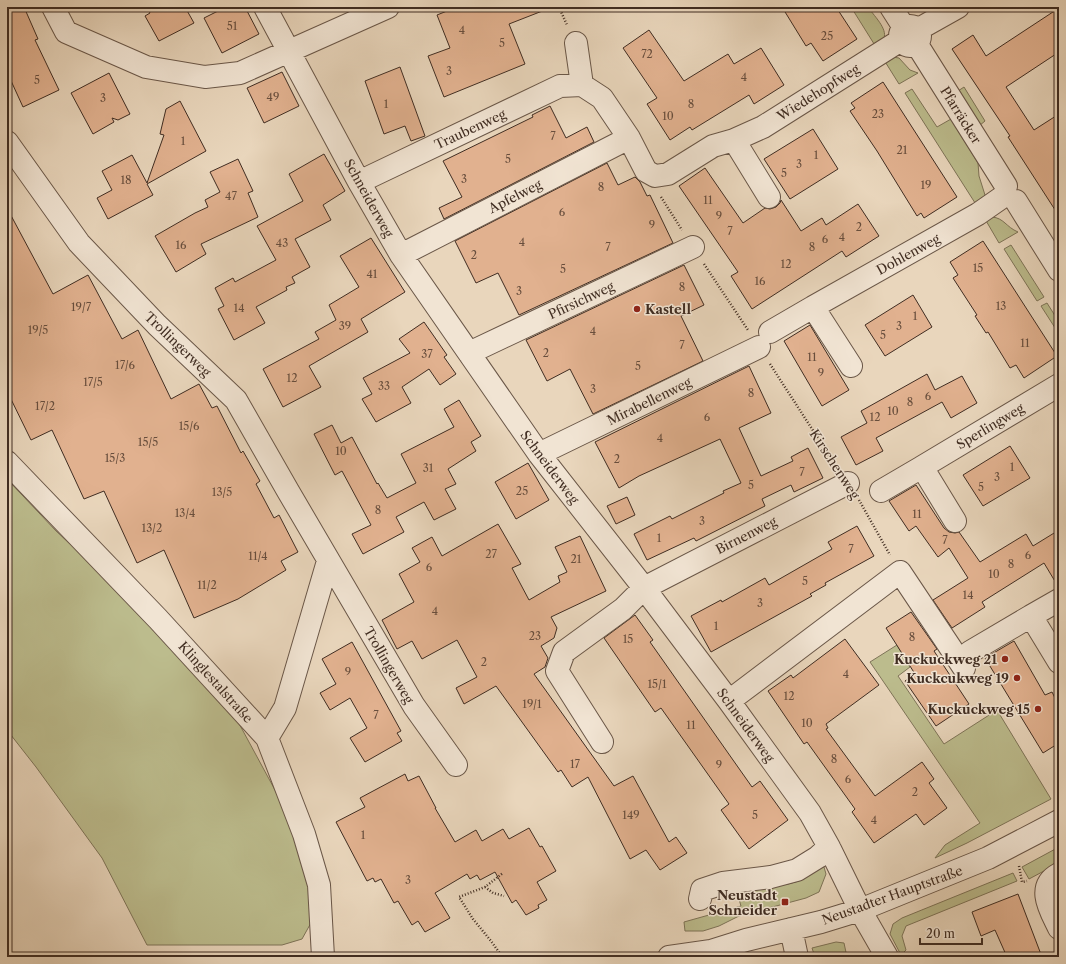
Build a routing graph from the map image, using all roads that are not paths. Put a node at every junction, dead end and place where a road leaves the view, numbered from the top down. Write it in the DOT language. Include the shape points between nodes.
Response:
graph roads {
  1 [pos="53,7"];
  2 [pos="265,7"];
  3 [pos="388,7"];
  4 [pos="891,7"];
  5 [pos="958,7"];
  6 [pos="910,36"];
  7 [pos="576,42"];
  8 [pos="288,51"];
  9 [pos="582,84"];
  10 [pos="629,138"];
  11 [pos="734,140"];
  12 [pos="7,142"];
  13 [pos="359,182"];
  14 [pos="1008,195"];
  15 [pos="769,197"];
  16 [pos="692,247"];
  17 [pos="401,255"];
  18 [pos="1059,270"];
  19 [pos="813,307"];
  20 [pos="765,340"];
  21 [pos="469,353"];
  22 [pos="852,366"];
  23 [pos="1059,385"];
  24 [pos="539,454"];
  25 [pos="7,462"];
  26 [pos="922,467"];
  27 [pos="848,483"];
  28 [pos="881,490"];
  29 [pos="955,521"];
  30 [pos="328,561"];
  31 [pos="644,588"];
  32 [pos="1059,600"];
  33 [pos="1031,616"];
  34 [pos="1059,662"];
  35 [pos="729,701"];
  36 [pos="267,738"];
  37 [pos="602,742"];
  38 [pos="456,765"];
  39 [pos="1059,821"];
  40 [pos="829,847"];
  41 [pos="1059,874"];
  42 [pos="700,899"];
  43 [pos="860,910"];
  44 [pos="1059,928"];
  45 [pos="790,929"];
  46 [pos="712,954"];
  47 [pos="323,957"];
  48 [pos="669,957"];
  49 [pos="797,957"];
  50 [pos="887,957"];
  1 -- 8 [label="street" via="66,32 154,68 205,77 240,73"];
  2 -- 8 [label="street, Schneiderweg"];
  3 -- 8 [label="street"];
  4 -- 6 [label="street, Pfarräcker"];
  5 -- 6 [label="street, Wiedehopfweg"];
  6 -- 11 [label="street, Wiedehopfweg" via="762,127"];
  6 -- 14 [label="street, Pfarräcker"];
  7 -- 9 [label="street"];
  8 -- 13 [label="street, Schneiderweg"];
  9 -- 10 [label="street" via="602,98"];
  9 -- 13 [label="street, Traubenweg" via="560,86"];
  10 -- 11 [label="street, Wiedehopfweg" via="646,171 655,176 668,174 713,146"];
  10 -- 17 [label="street, Apfelweg"];
  11 -- 15 [label="street"];
  12 -- 30 [label="street, Trollingerweg" via="79,243 157,325 236,400"];
  13 -- 17 [label="street, Schneiderweg"];
  14 -- 18 [label="street, Pfarräcker"];
  14 -- 19 [label="street, Dohlenweg"];
  16 -- 21 [label="street, Pfirsichweg"];
  17 -- 21 [label="street, Schneiderweg"];
  19 -- 20 [label="street, Dohlenweg"];
  19 -- 22 [label="street"];
  20 -- 24 [label="street, Mirabellenweg"];
  21 -- 24 [label="street, Schneiderweg"];
  23 -- 26 [label="street, Sperlingweg"];
  24 -- 31 [label="street, Schneiderweg"];
  25 -- 36 [label="street, Klinglestalstraße" via="158,619"];
  26 -- 28 [label="street, Sperlingweg"];
  26 -- 29 [label="street"];
  27 -- 31 [label="street, Birnenweg"];
  30 -- 36 [label="street" via="285,708"];
  30 -- 38 [label="street, Trollingerweg" via="414,706"];
  31 -- 35 [label="street, Schneiderweg"];
  31 -- 37 [label="street, Birnenweg" via="623,609 564,652 558,671"];
  32 -- 33 [label="street"];
  33 -- 34 [label="street"];
  33 -- 35 [label="street" via="967,660 900,572"];
  35 -- 40 [label="street, Schneiderweg" via="810,813"];
  36 -- 47 [label="street, Klinglestalstraße" via="304,834 319,885"];
  39 -- 43 [label="street, Neustadter Hauptstraße" via="988,858"];
  40 -- 42 [label="street" via="797,870 771,877 723,883 702,890"];
  40 -- 43 [label="street, Schneiderweg"];
  41 -- 44 [label="street" via="1046,889 1047,902"];
  43 -- 45 [label="street, Neustadter Hauptstraße"];
  43 -- 50 [label="street, Schneiderweg"];
  45 -- 46 [label="street, Neustadter Hauptstraße"];
  45 -- 49 [label="street"];
  46 -- 48 [label="street, Neustadter Hauptstraße"];
}
